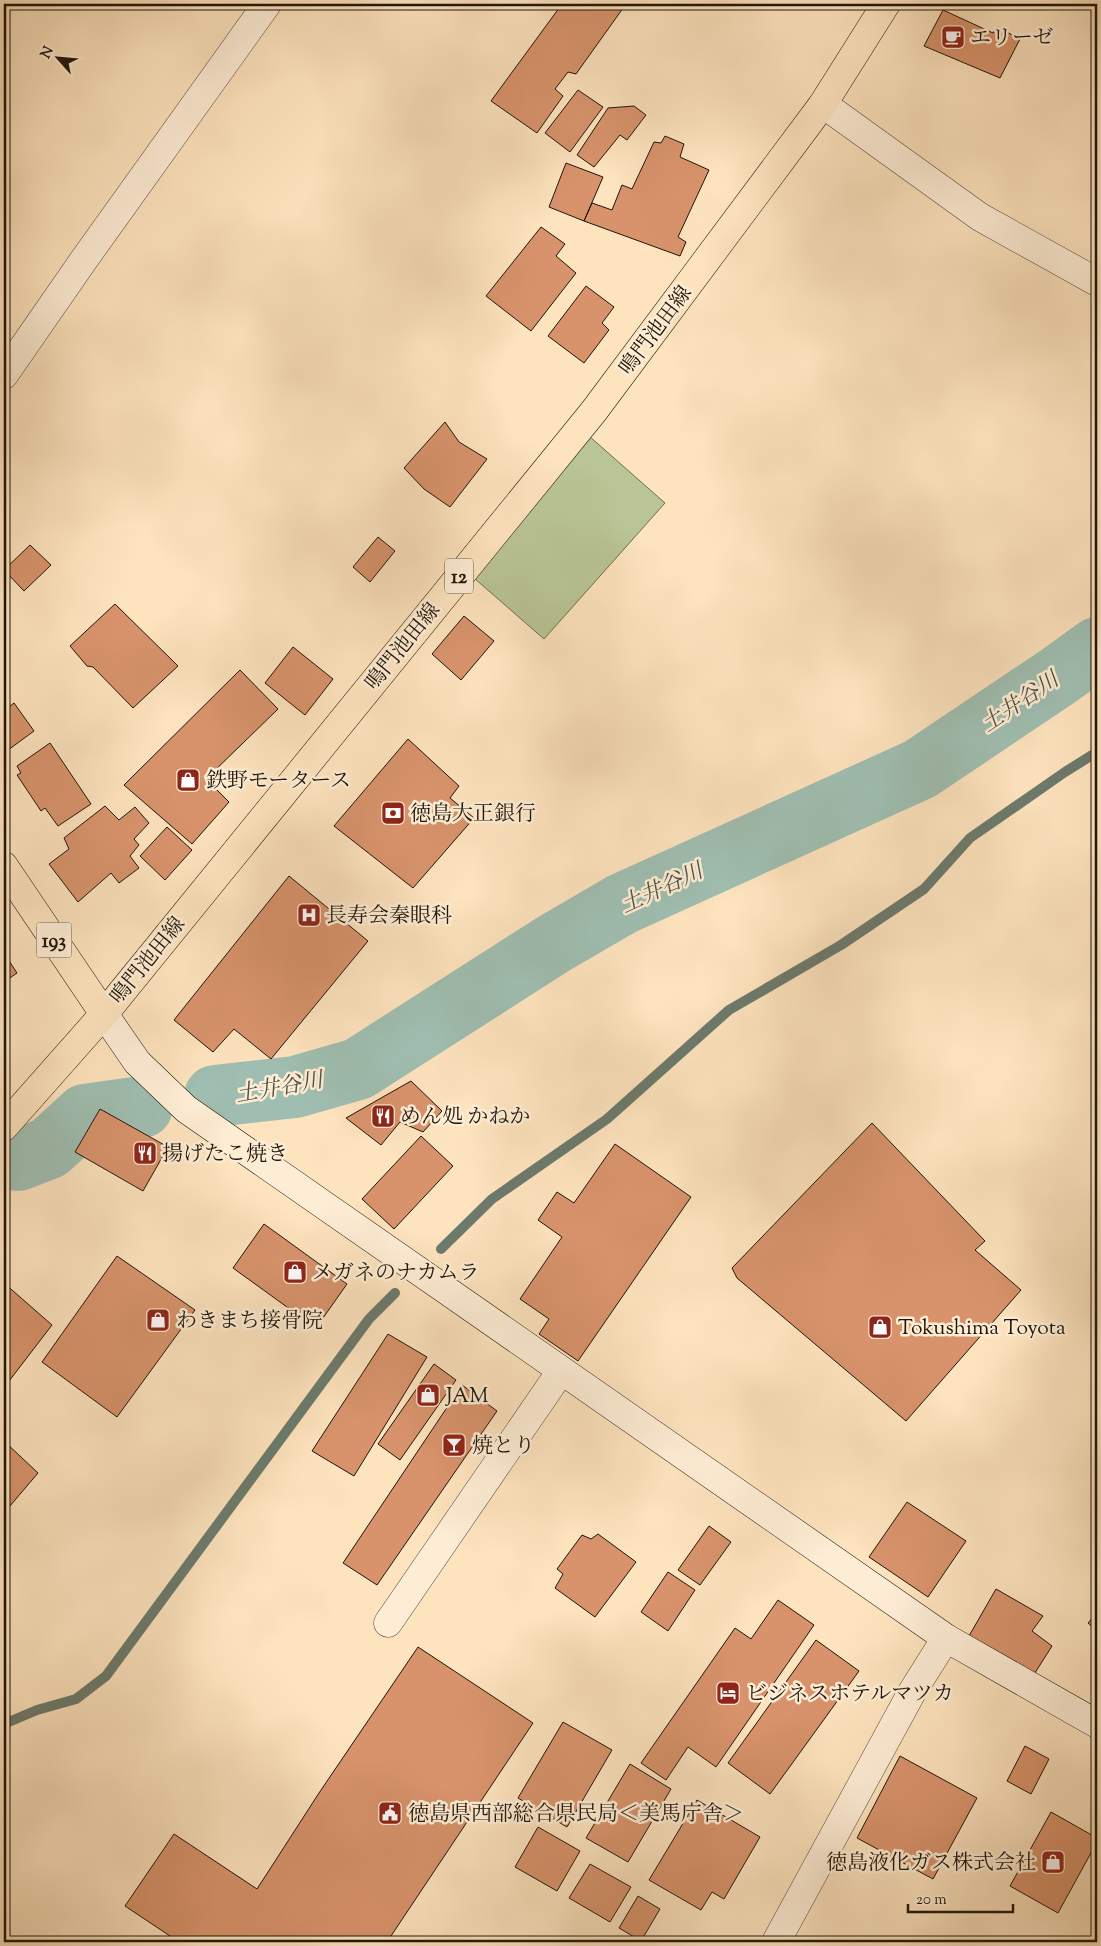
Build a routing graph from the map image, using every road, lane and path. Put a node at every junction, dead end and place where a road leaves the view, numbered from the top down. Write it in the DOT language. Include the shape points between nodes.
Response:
graph roads {
  1 [pos="267,4"];
  2 [pos="886,4"];
  3 [pos="823,104"];
  4 [pos="1097,282"];
  5 [pos="4,375"];
  6 [pos="4,866"];
  7 [pos="104,1014"];
  8 [pos="4,1127"];
  9 [pos="561,1371"];
  10 [pos="388,1623"];
  11 [pos="946,1638"];
  12 [pos="1097,1724"];
  13 [pos="776,1942"];
  1 -- 5 [label="street"];
  2 -- 3 [label="main road, 鳴門池田線 / 12"];
  3 -- 4 [label="street" via="980,217"];
  3 -- 7 [label="main road, 鳴門池田線 / 12" via="594,411"];
  6 -- 7 [label="main road, 193"];
  7 -- 8 [label="main road, 鳴門池田線 / 12"];
  7 -- 9 [label="street" via="136,1062 186,1109"];
  9 -- 10 [label="street"];
  9 -- 11 [label="street"];
  11 -- 12 [label="street"];
  11 -- 13 [label="street" via="912,1692"];
}
